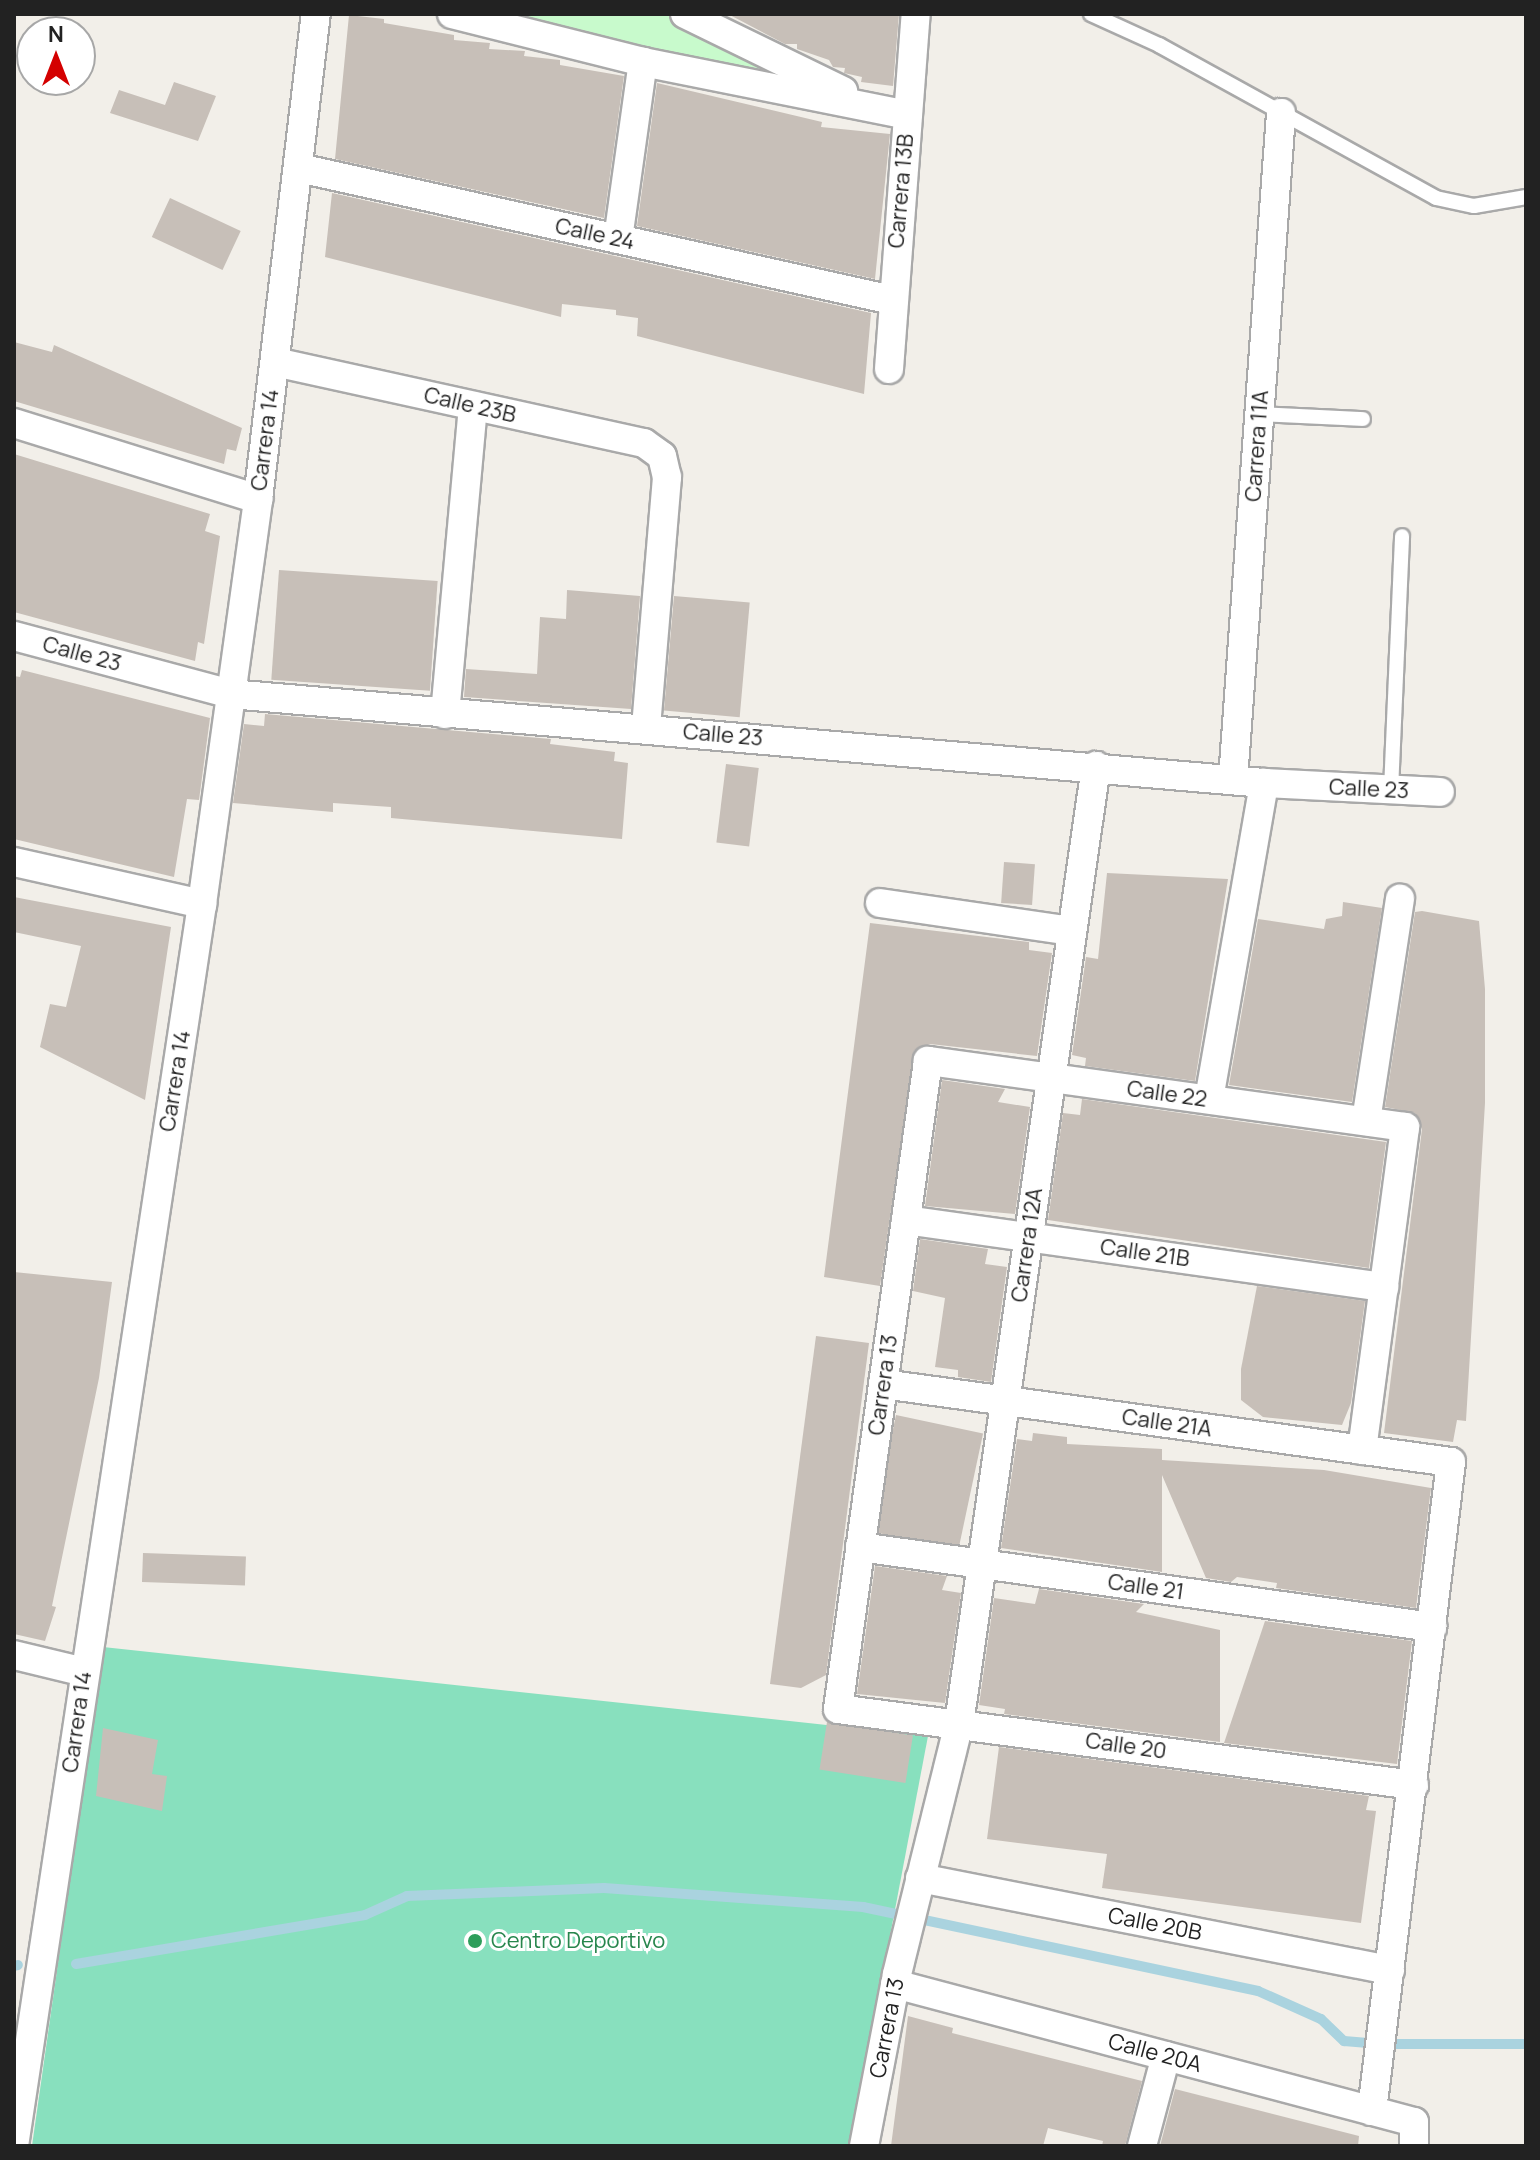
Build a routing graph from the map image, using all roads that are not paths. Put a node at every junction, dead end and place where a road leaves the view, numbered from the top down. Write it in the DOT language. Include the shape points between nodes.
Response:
graph roads {
  1 [pos="316,14"];
  2 [pos="452,14"];
  3 [pos="685,14"];
  4 [pos="916,14"];
  5 [pos="1091,14"];
  6 [pos="643,62"];
  7 [pos="879,109"];
  8 [pos="1281,113"];
  9 [pos="908,115"];
  10 [pos="299,168"];
  11 [pos="1526,197"];
  12 [pos="618,239"];
  13 [pos="892,300"];
  14 [pos="275,362"];
  15 [pos="889,369"];
  16 [pos="473,406"];
  17 [pos="1260,414"];
  18 [pos="1363,419"];
  19 [pos="14,423"];
  20 [pos="258,499"];
  21 [pos="1402,536"];
  22 [pos="14,636"];
  23 [pos="230,694"];
  24 [pos="445,714"];
  25 [pos="646,729"];
  26 [pos="1096,766"];
  27 [pos="1233,780"];
  28 [pos="1264,783"];
  29 [pos="1391,790"];
  30 [pos="1440,792"];
  31 [pos="14,862"];
  32 [pos="1400,899"];
  33 [pos="880,903"];
  34 [pos="202,904"];
  35 [pos="1072,931"];
  36 [pos="928,1061"];
  37 [pos="1051,1078"];
  38 [pos="1209,1099"];
  39 [pos="1366,1121"];
  40 [pos="906,1220"];
  41 [pos="1028,1237"];
  42 [pos="1384,1287"];
  43 [pos="883,1384"];
  44 [pos="1005,1401"];
  45 [pos="1362,1450"];
  46 [pos="860,1547"];
  47 [pos="982,1564"];
  48 [pos="1432,1627"];
  49 [pos="14,1655"];
  50 [pos="85,1672"];
  51 [pos="838,1709"];
  52 [pos="959,1724"];
  53 [pos="1414,1785"];
  54 [pos="919,1883"];
  55 [pos="1390,1970"];
  56 [pos="896,1979"];
  57 [pos="22,2042"];
  58 [pos="1166,2056"];
  59 [pos="1372,2111"];
  60 [pos="1414,2134"];
  61 [pos="14,2146"];
  62 [pos="864,2146"];
  63 [pos="1142,2146"];
  1 -- 10 [label="street, Carrera 14"];
  2 -- 6 [label="street"];
  3 -- 7 [label="street"];
  4 -- 9 [label="street, Carrera 13B"];
  5 -- 8 [label="lane"];
  6 -- 7 [label="street"];
  6 -- 12 [label="street"];
  7 -- 9 [label="street"];
  8 -- 11 [label="lane" via="1436,198 1474,206"];
  8 -- 17 [label="street, Carrera 11A"];
  9 -- 13 [label="street, Carrera 13B"];
  10 -- 12 [label="street, Calle 24"];
  10 -- 14 [label="street, Carrera 14"];
  12 -- 13 [label="street, Calle 24"];
  13 -- 15 [label="street, Carrera 13B"];
  14 -- 16 [label="street, Calle 23B"];
  14 -- 20 [label="street, Carrera 14"];
  16 -- 24 [label="street"];
  16 -- 25 [label="street, Calle 23B" via="644,443 662,456 667,477"];
  17 -- 18 [label="lane"];
  17 -- 27 [label="street, Carrera 11A"];
  19 -- 20 [label="street"];
  20 -- 23 [label="street, Carrera 14"];
  21 -- 29 [label="lane"];
  22 -- 23 [label="street, Calle 23"];
  23 -- 24 [label="street, Calle 23"];
  23 -- 34 [label="street, Carrera 14"];
  24 -- 25 [label="street, Calle 23"];
  25 -- 26 [label="street, Calle 23"];
  26 -- 27 [label="street, Calle 23"];
  26 -- 35 [label="street, Carrera 12A"];
  27 -- 28 [label="street, Calle 23"];
  28 -- 29 [label="street, Calle 23"];
  28 -- 38 [label="street"];
  29 -- 30 [label="street, Calle 23"];
  31 -- 34 [label="street"];
  32 -- 39 [label="street"];
  33 -- 35 [label="street"];
  34 -- 50 [label="street, Carrera 14"];
  35 -- 37 [label="street, Carrera 12A"];
  36 -- 37 [label="street, Calle 22"];
  36 -- 40 [label="street, Carrera 13"];
  37 -- 38 [label="street, Calle 22"];
  37 -- 41 [label="street, Carrera 12A"];
  38 -- 39 [label="street, Calle 22"];
  39 -- 42 [label="street, Calle 22" via="1405,1127"];
  40 -- 41 [label="street, Calle 21B"];
  40 -- 43 [label="street, Carrera 13"];
  41 -- 42 [label="street, Calle 21B"];
  41 -- 44 [label="street, Carrera 12A"];
  42 -- 45 [label="street"];
  43 -- 44 [label="street, Calle 21A"];
  43 -- 46 [label="street, Carrera 13"];
  44 -- 45 [label="street, Calle 21A"];
  44 -- 47 [label="street, Carrera 12A"];
  45 -- 48 [label="street, Calle 21A" via="1451,1462"];
  46 -- 47 [label="street, Calle 21"];
  46 -- 51 [label="street, Carrera 13"];
  47 -- 48 [label="street, Calle 21"];
  47 -- 52 [label="street, Carrera 12A"];
  48 -- 53 [label="street"];
  49 -- 50 [label="street"];
  50 -- 57 [label="street, Carrera 14"];
  51 -- 52 [label="street, Calle 20"];
  52 -- 53 [label="street, Calle 20"];
  52 -- 54 [label="street, Carrera 13"];
  53 -- 55 [label="street"];
  54 -- 55 [label="street, Calle 20B"];
  54 -- 56 [label="street, Carrera 13"];
  55 -- 59 [label="street"];
  56 -- 58 [label="street, Calle 20A"];
  56 -- 62 [label="street, Carrera 13"];
  57 -- 61 [label="street, Carrera 14"];
  58 -- 59 [label="street, Calle 20A"];
  58 -- 63 [label="street"];
  59 -- 60 [label="street, Calle 20A"];
}
